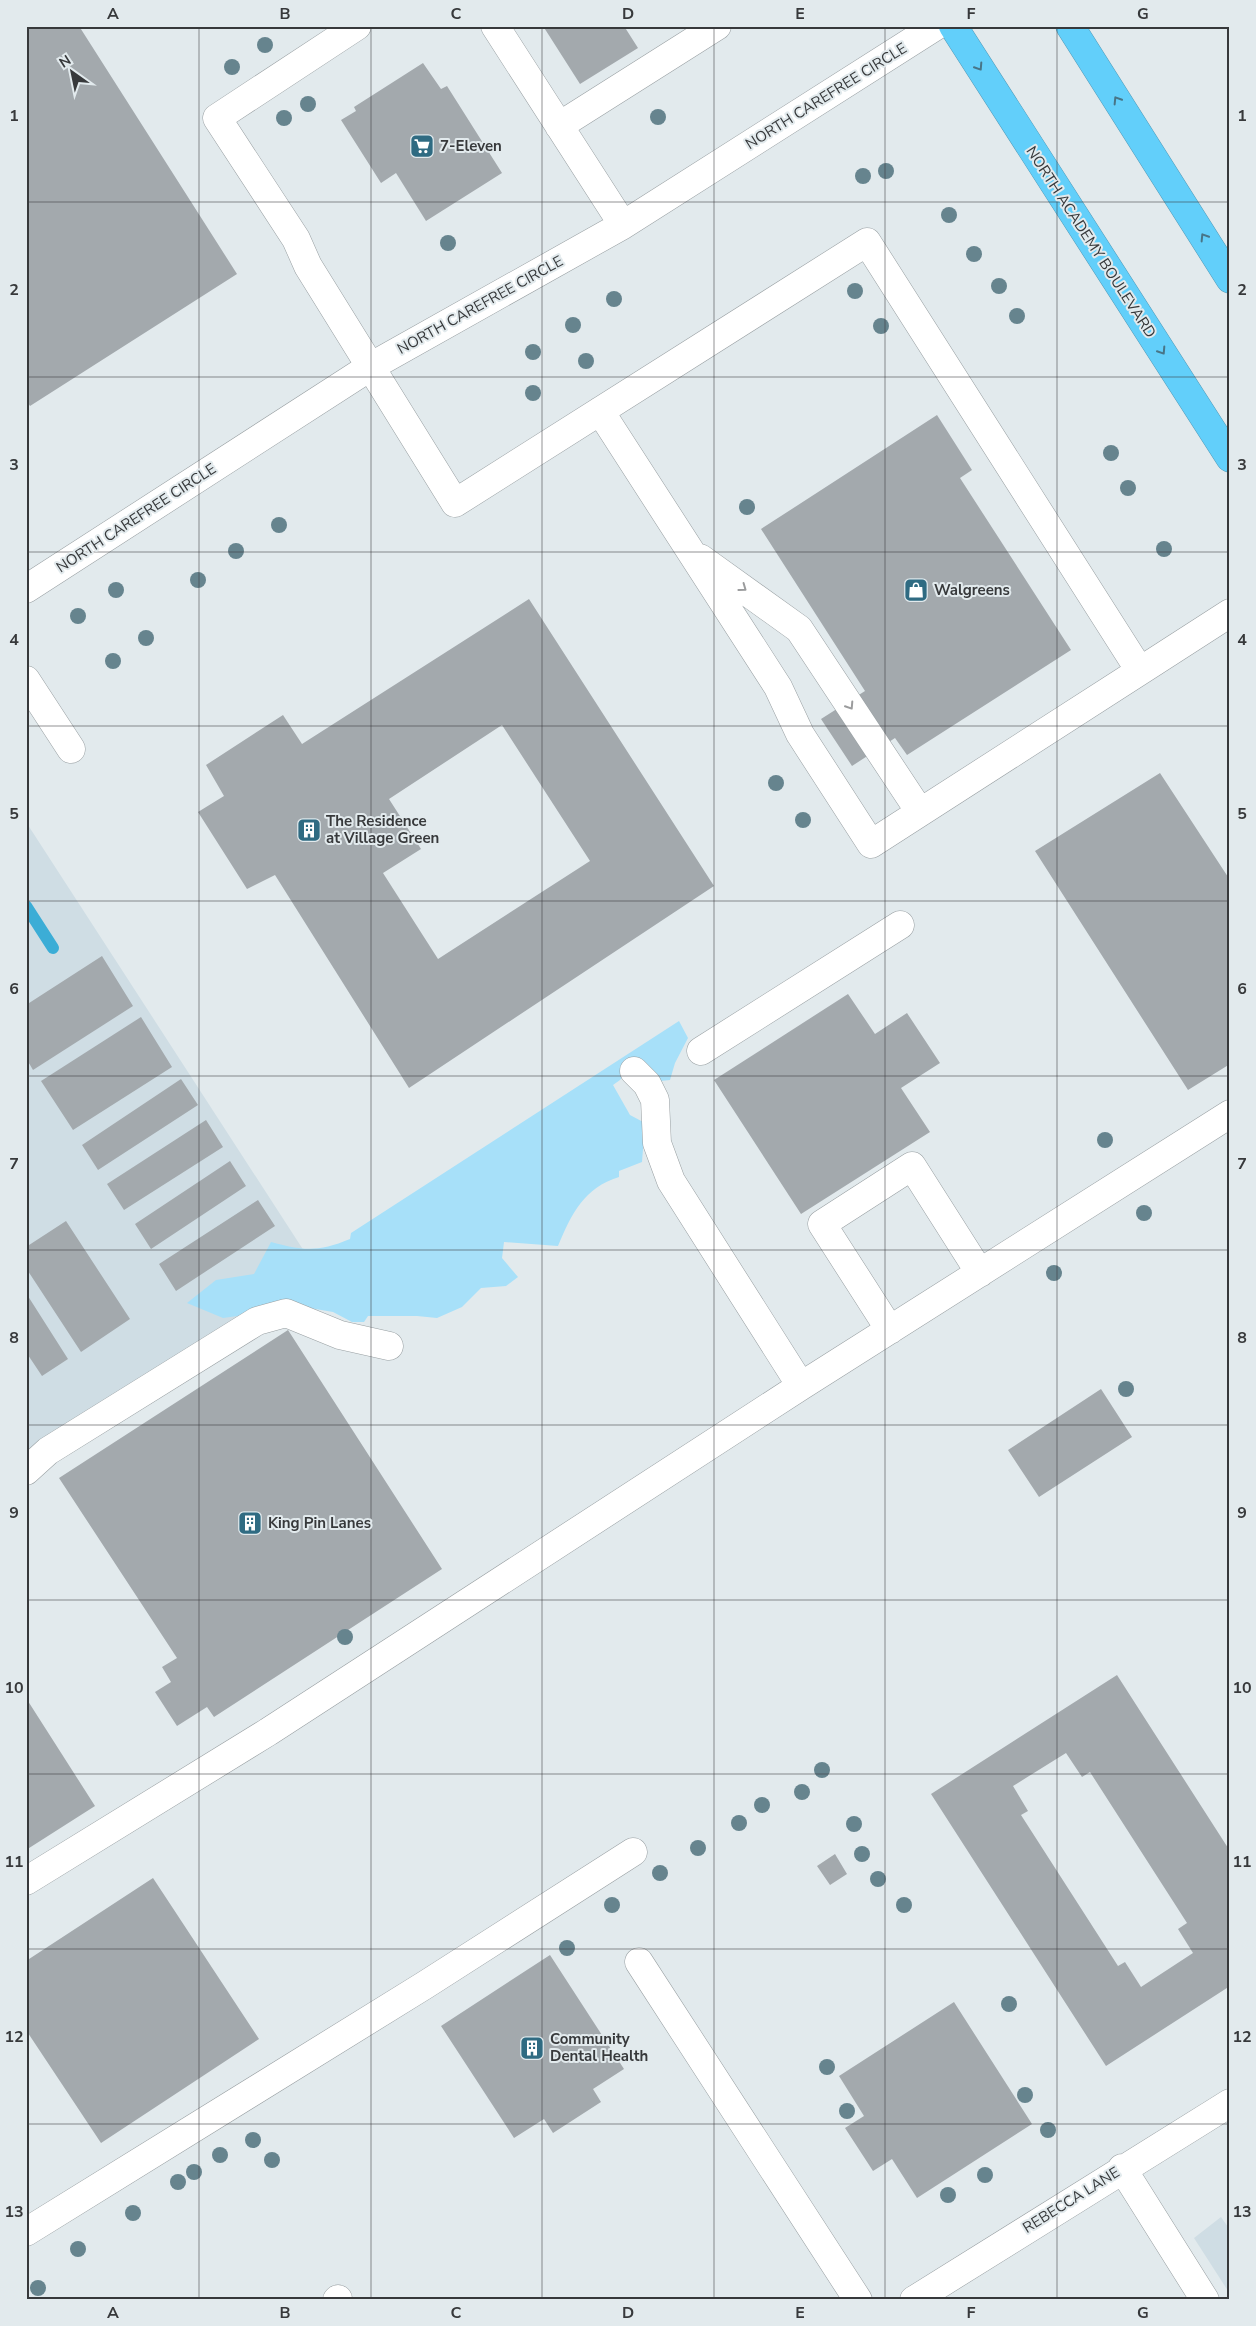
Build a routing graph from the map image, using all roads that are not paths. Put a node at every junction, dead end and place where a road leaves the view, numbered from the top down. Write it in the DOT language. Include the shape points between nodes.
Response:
graph roads {
  1 [pos="358,26"];
  2 [pos="495,26"];
  3 [pos="717,26"];
  4 [pos="936,26"];
  5 [pos="953,26"];
  6 [pos="1070,26"];
  7 [pos="559,126"];
  8 [pos="623,225"];
  9 [pos="1230,278"];
  10 [pos="370,367"];
  11 [pos="600,412"];
  12 [pos="1230,458"];
  13 [pos="689,550"];
  14 [pos="26,589"];
  15 [pos="1230,614"];
  16 [pos="1140,671"];
  17 [pos="26,680"];
  18 [pos="71,749"];
  19 [pos="920,812"];
  20 [pos="900,925"];
  21 [pos="701,1052"];
  22 [pos="634,1071"];
  23 [pos="1230,1114"];
  24 [pos="980,1272"];
  25 [pos="890,1330"];
  26 [pos="388,1346"];
  27 [pos="801,1386"];
  28 [pos="26,1471"];
  29 [pos="633,1852"];
  30 [pos="26,1881"];
  31 [pos="639,1962"];
  32 [pos="1230,2103"];
  33 [pos="1122,2168"];
  34 [pos="26,2232"];
  35 [pos="858,2300"];
  36 [pos="914,2300"];
  37 [pos="1205,2300"];
  1 -- 10 [label="street" via="217,118 296,239 308,266"];
  2 -- 7 [label="street"];
  3 -- 7 [label="street"];
  4 -- 8 [label="street, NORTH CAREFREE CIRCLE"];
  5 -- 12 [label="highway, NORTH ACADEMY BOULEVARD, one-way"];
  9 -- 6 [label="highway, one-way"];
  7 -- 8 [label="street"];
  8 -- 10 [label="street, NORTH CAREFREE CIRCLE"];
  10 -- 11 [label="street" via="455,503"];
  10 -- 14 [label="street, NORTH CAREFREE CIRCLE"];
  11 -- 13 [label="street"];
  11 -- 16 [label="street" via="867,242"];
  13 -- 19 [label="street, one-way" via="799,629"];
  13 -- 19 [label="street" via="778,687 800,734 871,844"];
  15 -- 16 [label="street"];
  16 -- 19 [label="street"];
  17 -- 18 [label="street"];
  20 -- 21 [label="street"];
  22 -- 27 [label="street" via="647,1084 655,1100 656,1143 671,1181"];
  23 -- 24 [label="street"];
  24 -- 25 [label="street"];
  24 -- 25 [label="street" via="912,1166 822,1224"];
  25 -- 27 [label="street"];
  26 -- 28 [label="street" via="340,1335 286,1313 256,1321 48,1452"];
  27 -- 30 [label="street" via="268,1732"];
  29 -- 34 [label="street" via="418,1990"];
  31 -- 35 [label="street"];
  32 -- 33 [label="street, REBECCA LANE"];
  33 -- 36 [label="street, REBECCA LANE"];
  33 -- 37 [label="street"];
}
